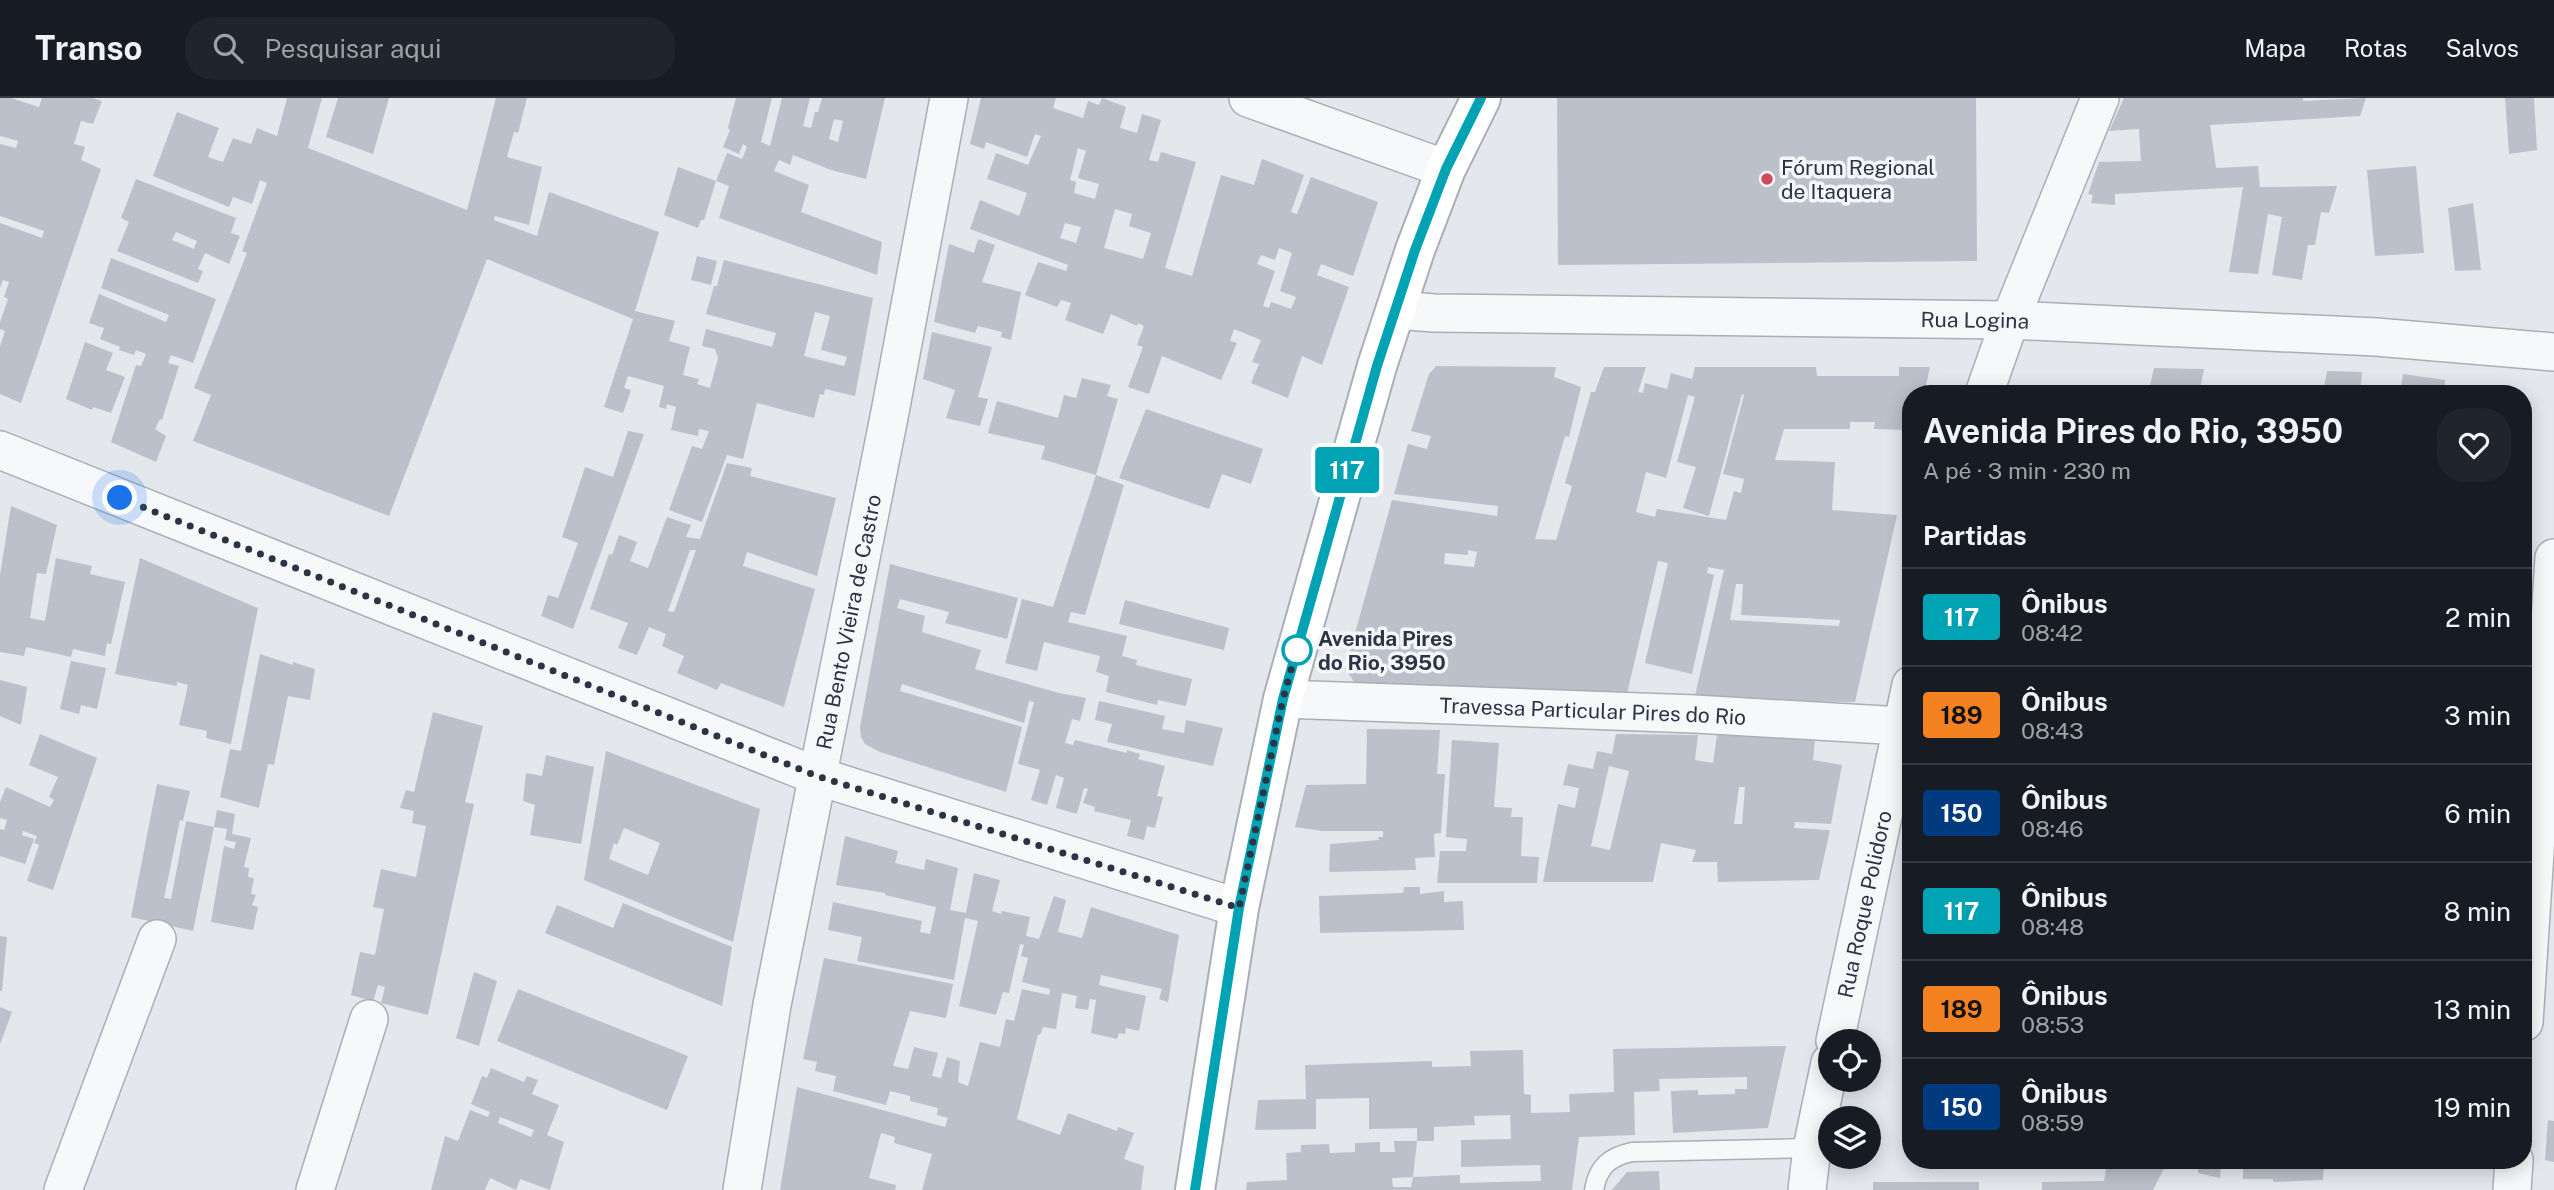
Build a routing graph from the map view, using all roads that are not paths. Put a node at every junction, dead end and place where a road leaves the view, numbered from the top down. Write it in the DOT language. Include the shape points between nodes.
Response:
graph roads {
  1 [pos="949,98"];
  2 [pos="1248,98"];
  3 [pos="1481,98"];
  4 [pos="2100,98"];
  5 [pos="1446,169"];
  6 [pos="1396,310"];
  7 [pos="2010,320"];
  8 [pos="2554,352"];
  9 [pos="1987,385"];
  10 [pos="0,450"];
  11 [pos="2554,558"];
  12 [pos="1283,699"];
  13 [pos="1902,726"];
  14 [pos="817,776"];
  15 [pos="2532,898"];
  16 [pos="1239,908"];
  17 [pos="157,939"];
  18 [pos="369,1019"];
  19 [pos="1838,1029"];
  20 [pos="1824,1092"];
  21 [pos="1812,1148"];
  22 [pos="2513,1169"];
  23 [pos="63,1190"];
  24 [pos="315,1190"];
  25 [pos="742,1190"];
  26 [pos="1195,1190"];
  27 [pos="1594,1190"];
  28 [pos="1807,1190"];
  29 [pos="2492,1190"];
  30 [pos="2512,1190"];
  1 -- 14 [label="street, Rua Bento Vieira de Castro"];
  2 -- 5 [label="street"];
  3 -- 5 [label="main road"];
  4 -- 7 [label="street"];
  5 -- 6 [label="main road"];
  6 -- 7 [label="street, Rua Logina"];
  6 -- 12 [label="main road"];
  7 -- 8 [label="street, Rua Logina" via="2376,337"];
  7 -- 9 [label="street"];
  10 -- 14 [label="street"];
  11 -- 15 [label="street"];
  12 -- 13 [label="street, Travessa Particular Pires do Rio"];
  12 -- 16 [label="main road"];
  13 -- 19 [label="street, Rua Roque Polidoro"];
  14 -- 16 [label="street"];
  14 -- 25 [label="street, Rua Bento Vieira de Castro"];
  16 -- 26 [label="main road"];
  17 -- 23 [label="street"];
  18 -- 24 [label="street"];
  20 -- 21 [label="street"];
  21 -- 27 [label="lane" via="1632,1152 1601,1167"];
  21 -- 28 [label="street"];
  22 -- 30 [label="street"];
  29 -- 30 [label="street"];
}
